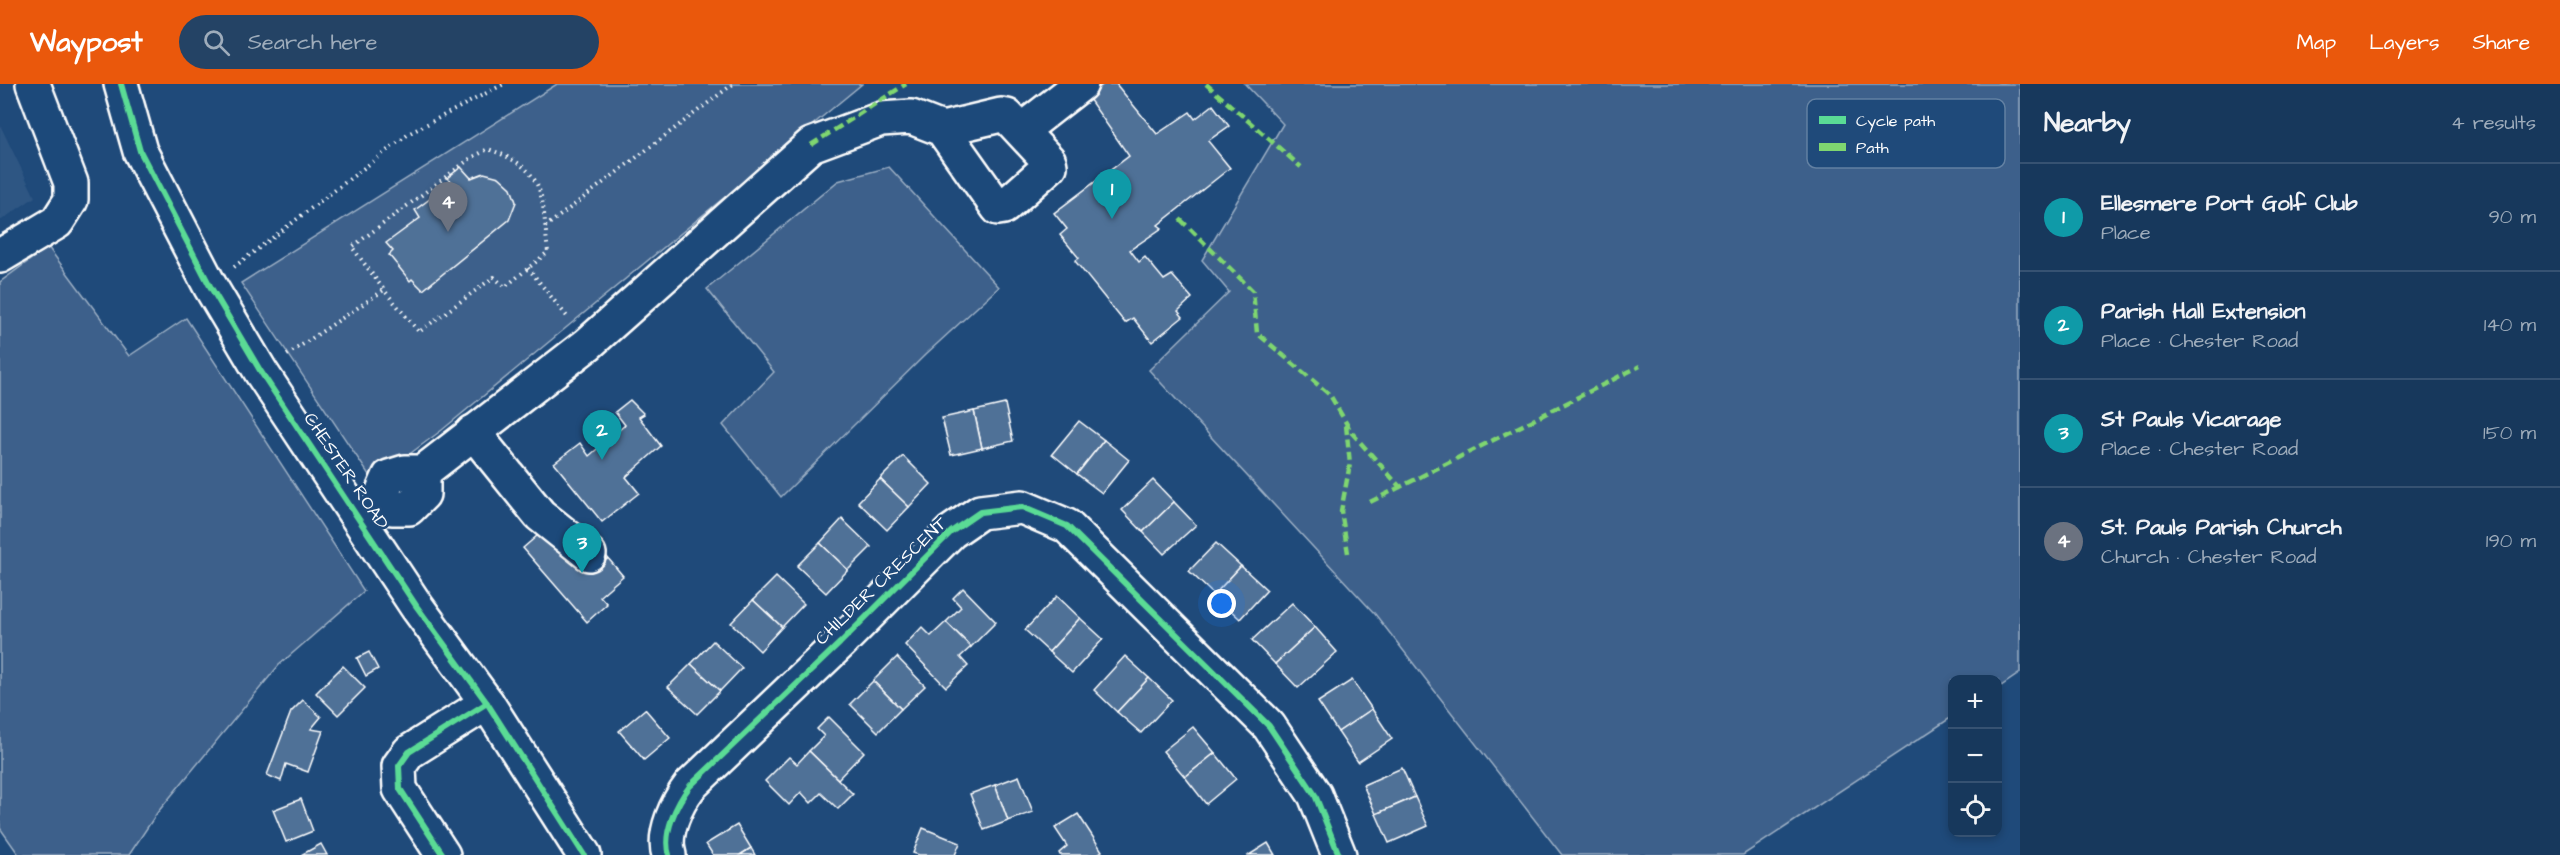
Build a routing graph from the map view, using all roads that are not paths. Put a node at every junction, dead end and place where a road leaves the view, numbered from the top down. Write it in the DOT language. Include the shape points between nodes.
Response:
graph roads {
  1 [pos="33,84"];
  2 [pos="121,84"];
  3 [pos="1081,84"];
  4 [pos="942,129"];
  5 [pos="1022,130"];
  6 [pos="0,256"];
  7 [pos="473,432"];
  8 [pos="372,512"];
  9 [pos="589,554"];
  10 [pos="487,703"];
  11 [pos="443,855"];
  12 [pos="584,855"];
  13 [pos="669,855"];
  14 [pos="1339,855"];
  1 -- 6 [label="street" via="71,183 71,200 57,222"];
  2 -- 8 [label="street, CHESTER ROAD" via="140,151 210,286 261,372"];
  3 -- 5 [label="street"];
  4 -- 5 [label="street" via="1001,115"];
  4 -- 5 [label="street" via="998,208 1050,166"];
  4 -- 7 [label="street" via="911,117 881,119 810,145 588,344"];
  7 -- 8 [label="street" via="423,472 389,477"];
  7 -- 9 [label="street" via="540,514"];
  8 -- 10 [label="street, CHESTER ROAD" via="417,607"];
  10 -- 11 [label="street" via="409,752 399,766 400,789"];
  10 -- 12 [label="street, CHESTER ROAD"];
  13 -- 14 [label="street, CHILDER CRESCENT" via="670,829 678,802 690,786 951,532 980,512 1022,507 1067,526 1269,726 1316,795"];
}
